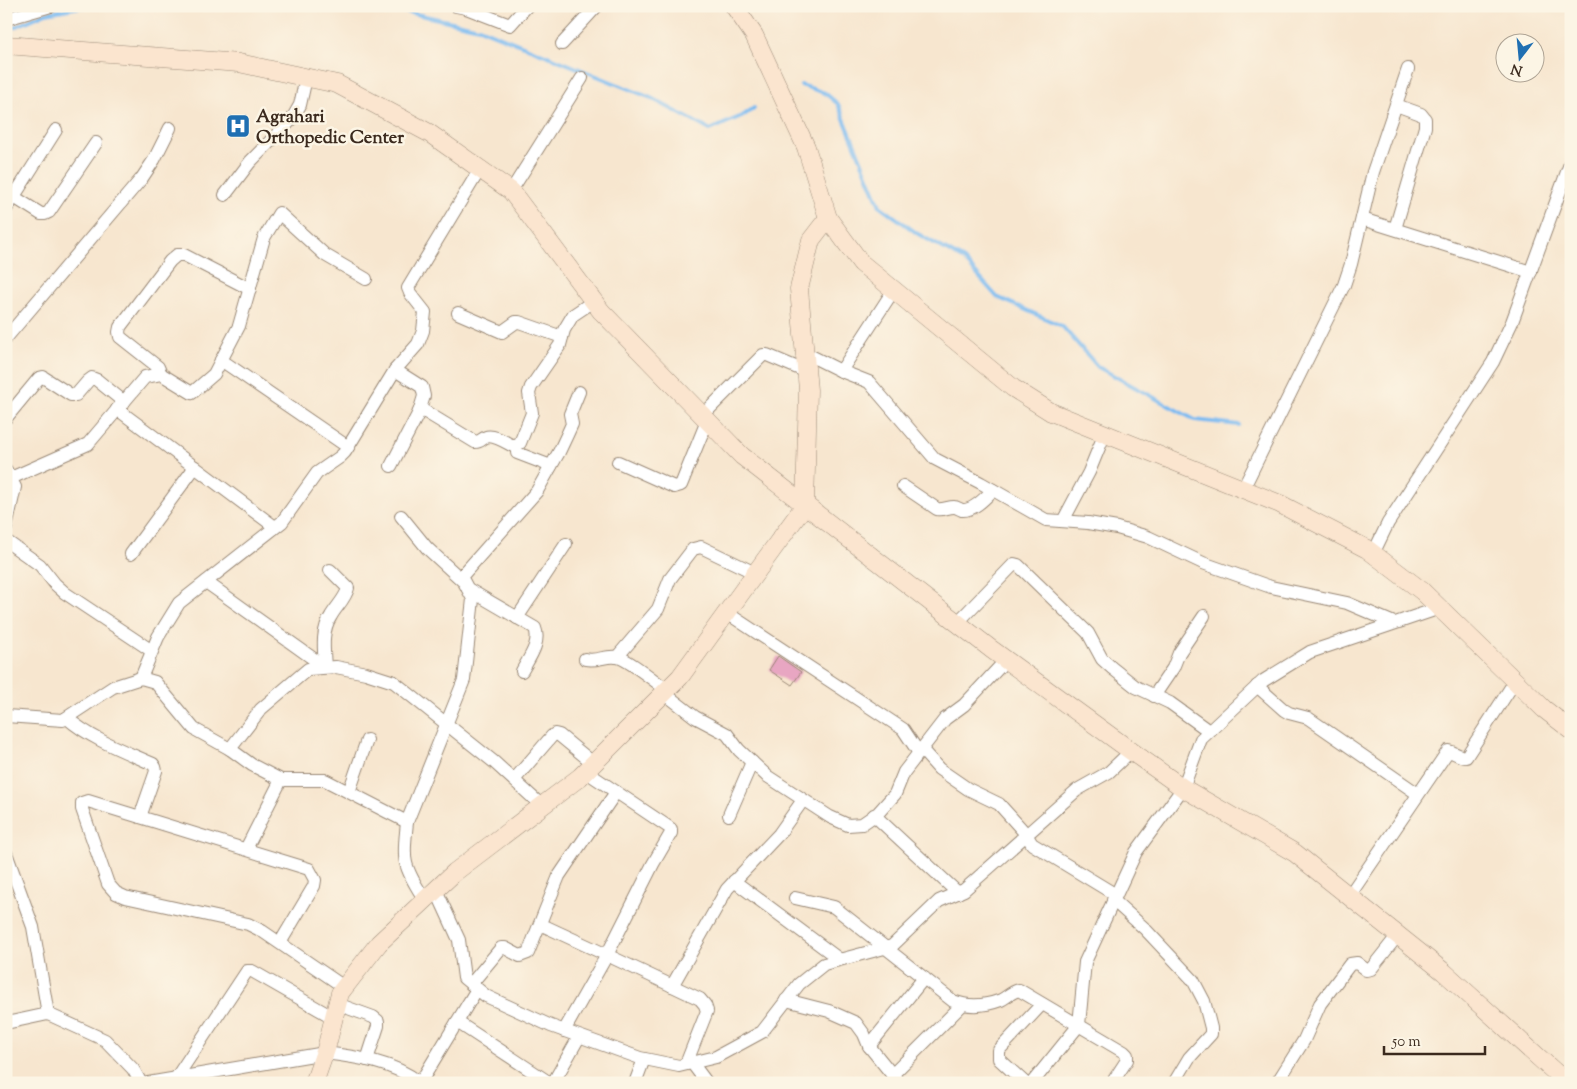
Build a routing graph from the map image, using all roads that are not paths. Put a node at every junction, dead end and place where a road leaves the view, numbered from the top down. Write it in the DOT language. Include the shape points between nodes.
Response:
graph roads {
  1 [pos="49,6"];
  2 [pos="456,6"];
  3 [pos="527,6"];
  4 [pos="597,6"];
  5 [pos="734,6"];
  6 [pos="6,19"];
  7 [pos="562,44"];
  8 [pos="6,45"];
  9 [pos="1408,69"];
  10 [pos="306,78"];
  11 [pos="582,78"];
  12 [pos="1396,105"];
  13 [pos="170,128"];
  14 [pos="56,130"];
  15 [pos="96,143"];
  16 [pos="1571,161"];
  17 [pos="480,169"];
  18 [pos="511,191"];
  19 [pos="225,195"];
  20 [pos="14,197"];
  21 [pos="6,209"];
  22 [pos="828,218"];
  23 [pos="1362,219"];
  24 [pos="1395,229"];
  25 [pos="1531,272"];
  26 [pos="366,279"];
  27 [pos="250,289"];
  28 [pos="893,291"];
  29 [pos="594,301"];
  30 [pos="458,313"];
  31 [pos="562,337"];
  32 [pos="6,338"];
  33 [pos="805,353"];
  34 [pos="221,360"];
  35 [pos="395,370"];
  36 [pos="841,371"];
  37 [pos="807,372"];
  38 [pos="161,374"];
  39 [pos="579,392"];
  40 [pos="121,406"];
  41 [pos="419,412"];
  42 [pos="6,418"];
  43 [pos="705,418"];
  44 [pos="1105,434"];
  45 [pos="348,447"];
  46 [pos="518,452"];
  47 [pos="618,462"];
  48 [pos="391,466"];
  49 [pos="552,466"];
  50 [pos="194,467"];
  51 [pos="8,474"];
  52 [pos="904,486"];
  53 [pos="1243,489"];
  54 [pos="994,490"];
  55 [pos="805,506"];
  56 [pos="401,516"];
  57 [pos="1063,521"];
  58 [pos="275,527"];
  59 [pos="6,528"];
  60 [pos="6,541"];
  61 [pos="566,544"];
  62 [pos="131,554"];
  63 [pos="1373,554"];
  64 [pos="330,570"];
  65 [pos="755,573"];
  66 [pos="460,578"];
  67 [pos="206,582"];
  68 [pos="468,589"];
  69 [pos="1440,608"];
  70 [pos="727,613"];
  71 [pos="1204,616"];
  72 [pos="517,618"];
  73 [pos="957,623"];
  74 [pos="1394,623"];
  75 [pos="152,651"];
  76 [pos="617,657"];
  77 [pos="585,659"];
  78 [pos="1006,660"];
  79 [pos="325,667"];
  80 [pos="522,671"];
  81 [pos="141,678"];
  82 [pos="1515,681"];
  83 [pos="1257,686"];
  84 [pos="666,692"];
  85 [pos="1154,696"];
  86 [pos="6,716"];
  87 [pos="67,718"];
  88 [pos="446,724"];
  89 [pos="1571,730"];
  90 [pos="1209,731"];
  91 [pos="367,740"];
  92 [pos="230,749"];
  93 [pos="1130,751"];
  94 [pos="921,752"];
  95 [pos="752,762"];
  96 [pos="589,767"];
  97 [pos="281,780"];
  98 [pos="514,780"];
  99 [pos="1183,788"];
  100 [pos="349,792"];
  101 [pos="616,792"];
  102 [pos="1418,794"];
  103 [pos="803,800"];
  104 [pos="542,806"];
  105 [pos="729,815"];
  106 [pos="874,816"];
  107 [pos="140,817"];
  108 [pos="407,822"];
  109 [pos="1026,834"];
  110 [pos="246,849"];
  111 [pos="6,853"];
  112 [pos="734,881"];
  113 [pos="6,883"];
  114 [pos="19,888"];
  115 [pos="958,892"];
  116 [pos="430,895"];
  117 [pos="1349,896"];
  118 [pos="795,898"];
  119 [pos="1114,898"];
  120 [pos="540,924"];
  121 [pos="1398,935"];
  122 [pos="280,943"];
  123 [pos="884,948"];
  124 [pos="607,955"];
  125 [pos="839,959"];
  126 [pos="924,978"];
  127 [pos="672,986"];
  128 [pos="344,987"];
  129 [pos="474,987"];
  130 [pos="786,1000"];
  131 [pos="1042,1004"];
  132 [pos="962,1005"];
  133 [pos="336,1011"];
  134 [pos="48,1014"];
  135 [pos="457,1022"];
  136 [pos="6,1023"];
  137 [pos="1079,1025"];
  138 [pos="564,1031"];
  139 [pos="580,1037"];
  140 [pos="869,1046"];
  141 [pos="325,1054"];
  142 [pos="644,1059"];
  143 [pos="367,1060"];
  144 [pos="689,1064"];
  145 [pos="176,1078"];
  146 [pos="896,1079"];
  147 [pos="1117,1081"];
  148 [pos="142,1083"];
  149 [pos="148,1083"];
  150 [pos="314,1083"];
  151 [pos="420,1083"];
  152 [pos="552,1083"];
  153 [pos="635,1083"];
  154 [pos="707,1083"];
  155 [pos="1025,1083"];
  156 [pos="1032,1083"];
  157 [pos="1174,1083"];
  158 [pos="1277,1083"];
  159 [pos="1567,1083"];
  1 -- 6 [label="street"];
  2 -- 3 [label="street" via="510,25"];
  4 -- 7 [label="street"];
  5 -- 22 [label="street" via="754,35 806,147"];
  8 -- 10 [label="street" via="239,63"];
  9 -- 12 [label="street"];
  10 -- 17 [label="street" via="336,84 429,133"];
  10 -- 19 [label="street" via="300,105 292,119 250,162"];
  11 -- 18 [label="street"];
  12 -- 23 [label="street" via="1373,172"];
  12 -- 24 [label="street" via="1426,119"];
  13 -- 32 [label="street" via="146,173"];
  14 -- 20 [label="street"];
  15 -- 20 [label="street" via="49,212 41,214"];
  16 -- 25 [label="street"];
  17 -- 18 [label="street"];
  17 -- 35 [label="street" via="408,288 426,316 418,344"];
  18 -- 29 [label="street"];
  20 -- 21 [label="street"];
  22 -- 28 [label="street" via="861,263"];
  22 -- 33 [label="street" via="811,240 799,289"];
  23 -- 24 [label="street"];
  23 -- 53 [label="street" via="1339,297"];
  24 -- 25 [label="street"];
  25 -- 63 [label="street" via="1493,362 1388,523"];
  26 -- 27 [label="street" via="325,255 279,213 264,238"];
  27 -- 34 [label="street" via="239,326"];
  27 -- 38 [label="street" via="184,255 170,261 119,332 120,337 158,367"];
  28 -- 36 [label="street"];
  28 -- 44 [label="street" via="1013,388 1051,412"];
  29 -- 31 [label="street" via="572,316"];
  29 -- 43 [label="street"];
  30 -- 31 [label="street" via="502,332 519,322"];
  31 -- 41 [label="street" via="560,345 531,387 532,413 517,445 491,437 475,442 424,411"];
  33 -- 36 [label="street"];
  33 -- 37 [label="street"];
  34 -- 38 [label="street" via="214,374 192,393"];
  34 -- 45 [label="street"];
  35 -- 41 [label="street" via="425,392"];
  35 -- 45 [label="street"];
  36 -- 54 [label="street" via="869,382 935,459"];
  37 -- 43 [label="street" via="763,355"];
  37 -- 55 [label="street"];
  38 -- 40 [label="street" via="145,377"];
  39 -- 49 [label="street" via="570,414 572,424"];
  40 -- 42 [label="street" via="92,378 76,395 71,395 44,377 39,378"];
  40 -- 50 [label="street"];
  40 -- 51 [label="street" via="88,444"];
  41 -- 48 [label="street"];
  43 -- 47 [label="street" via="678,487"];
  43 -- 55 [label="street" via="742,456"];
  44 -- 53 [label="street"];
  44 -- 57 [label="street"];
  45 -- 58 [label="street" via="340,457 317,473 287,516"];
  46 -- 49 [label="street"];
  49 -- 66 [label="street" via="537,491"];
  50 -- 58 [label="street"];
  50 -- 62 [label="street"];
  51 -- 59 [label="street" via="15,487"];
  52 -- 54 [label="street" via="937,508 963,510"];
  53 -- 63 [label="street" via="1280,504"];
  54 -- 57 [label="street" via="1046,520"];
  55 -- 65 [label="street"];
  55 -- 73 [label="street"];
  56 -- 66 [label="street" via="427,548"];
  57 -- 74 [label="street" via="1117,528 1148,537 1220,569 1272,587 1347,603"];
  58 -- 67 [label="street"];
  60 -- 75 [label="street" via="40,565 65,593"];
  61 -- 72 [label="street"];
  63 -- 69 [label="street"];
  64 -- 79 [label="street" via="348,588 326,625"];
  65 -- 70 [label="street"];
  65 -- 76 [label="street" via="696,547 673,575 658,609"];
  66 -- 68 [label="street"];
  67 -- 75 [label="street" via="179,603"];
  67 -- 79 [label="street"];
  68 -- 72 [label="street"];
  68 -- 88 [label="street" via="473,599 464,680"];
  69 -- 74 [label="street"];
  69 -- 82 [label="street"];
  70 -- 84 [label="street"];
  70 -- 94 [label="street" via="903,729"];
  71 -- 85 [label="street"];
  72 -- 80 [label="street" via="535,628 537,634 535,646"];
  73 -- 78 [label="street"];
  73 -- 85 [label="street" via="1014,564 1018,565 1088,633 1102,659"];
  74 -- 83 [label="street" via="1310,652"];
  75 -- 81 [label="street"];
  76 -- 77 [label="street"];
  76 -- 84 [label="street"];
  78 -- 93 [label="street"];
  78 -- 94 [label="street" via="964,705 945,719"];
  79 -- 88 [label="street" via="366,673 394,682"];
  79 -- 92 [label="street" via="308,669 261,709"];
  81 -- 87 [label="street" via="113,688"];
  81 -- 92 [label="street" via="155,682 194,729"];
  82 -- 89 [label="street"];
  82 -- 102 [label="street" via="1466,756 1448,751"];
  83 -- 90 [label="street"];
  83 -- 102 [label="street" via="1284,710 1308,718"];
  84 -- 95 [label="street" via="695,717 727,734"];
  84 -- 96 [label="street"];
  85 -- 90 [label="street" via="1176,707"];
  86 -- 87 [label="street"];
  87 -- 107 [label="street" via="91,735 156,767"];
  88 -- 98 [label="street"];
  88 -- 108 [label="street"];
  90 -- 99 [label="street" via="1201,739"];
  91 -- 100 [label="street"];
  92 -- 97 [label="street"];
  93 -- 99 [label="street"];
  93 -- 109 [label="street" via="1109,772 1077,790"];
  94 -- 106 [label="street" via="904,772 896,794"];
  94 -- 109 [label="street" via="961,784 999,804"];
  95 -- 103 [label="street"];
  95 -- 105 [label="street"];
  96 -- 98 [label="street" via="555,734"];
  96 -- 101 [label="street"];
  96 -- 104 [label="street"];
  97 -- 100 [label="street" via="326,780"];
  97 -- 110 [label="street"];
  98 -- 104 [label="street"];
  99 -- 117 [label="street" via="1295,853"];
  99 -- 119 [label="street" via="1136,852"];
  100 -- 108 [label="street"];
  101 -- 120 [label="street" via="558,876"];
  101 -- 124 [label="street" via="667,826 671,833"];
  102 -- 117 [label="street"];
  103 -- 106 [label="street" via="830,818 848,825 862,824"];
  103 -- 112 [label="street" via="779,834"];
  104 -- 116 [label="street"];
  106 -- 115 [label="street"];
  107 -- 110 [label="street"];
  107 -- 122 [label="street" via="88,801 82,803 108,884 116,893 248,924"];
  108 -- 116 [label="street" via="406,864 414,883"];
  109 -- 115 [label="street"];
  109 -- 119 [label="street" via="1032,844"];
  110 -- 122 [label="street" via="309,869 315,880"];
  111 -- 114 [label="street"];
  112 -- 125 [label="street"];
  112 -- 127 [label="street" via="716,906"];
  113 -- 114 [label="street"];
  114 -- 134 [label="street" via="33,927"];
  115 -- 123 [label="street" via="939,901 892,946"];
  116 -- 128 [label="street" via="379,943"];
  116 -- 129 [label="street" via="459,940 464,978"];
  117 -- 121 [label="street"];
  118 -- 123 [label="street" via="834,908"];
  119 -- 137 [label="street" via="1085,962"];
  119 -- 157 [label="street" via="1192,980 1204,1001 1211,1034 1189,1058"];
  120 -- 124 [label="street"];
  120 -- 129 [label="street" via="528,953 520,956 501,948"];
  121 -- 158 [label="street" via="1371,969 1366,970 1357,963 1350,964 1320,1004 1304,1040"];
  121 -- 159 [label="street"];
  122 -- 128 [label="street"];
  123 -- 125 [label="street"];
  123 -- 126 [label="street"];
  124 -- 127 [label="street"];
  124 -- 138 [label="street"];
  125 -- 130 [label="street" via="824,964 799,984"];
  126 -- 132 [label="street" via="952,1001"];
  126 -- 140 [label="street"];
  127 -- 144 [label="street" via="700,999 707,1011"];
  128 -- 133 [label="street"];
  129 -- 135 [label="street"];
  129 -- 138 [label="street" via="486,996"];
  130 -- 140 [label="street" via="848,1018 856,1023"];
  130 -- 144 [label="street" via="762,1032 716,1057"];
  131 -- 132 [label="street" via="1019,990 987,1004"];
  131 -- 137 [label="street"];
  131 -- 155 [label="street" via="998,1054 999,1059"];
  132 -- 146 [label="street"];
  133 -- 141 [label="street"];
  133 -- 143 [label="street" via="373,1017 378,1021"];
  133 -- 145 [label="street" via="247,971"];
  134 -- 136 [label="street"];
  134 -- 148 [label="street" via="106,1040"];
  135 -- 151 [label="street"];
  135 -- 152 [label="street"];
  137 -- 147 [label="street" via="1127,1055 1128,1060"];
  137 -- 156 [label="street"];
  138 -- 139 [label="street"];
  139 -- 142 [label="street"];
  139 -- 152 [label="street"];
  140 -- 146 [label="street"];
  141 -- 143 [label="street"];
  141 -- 145 [label="street"];
  141 -- 150 [label="street"];
  142 -- 144 [label="street" via="679,1066"];
  142 -- 153 [label="street"];
  143 -- 151 [label="street" via="393,1068"];
  144 -- 154 [label="street"];
  145 -- 149 [label="street"];
}
